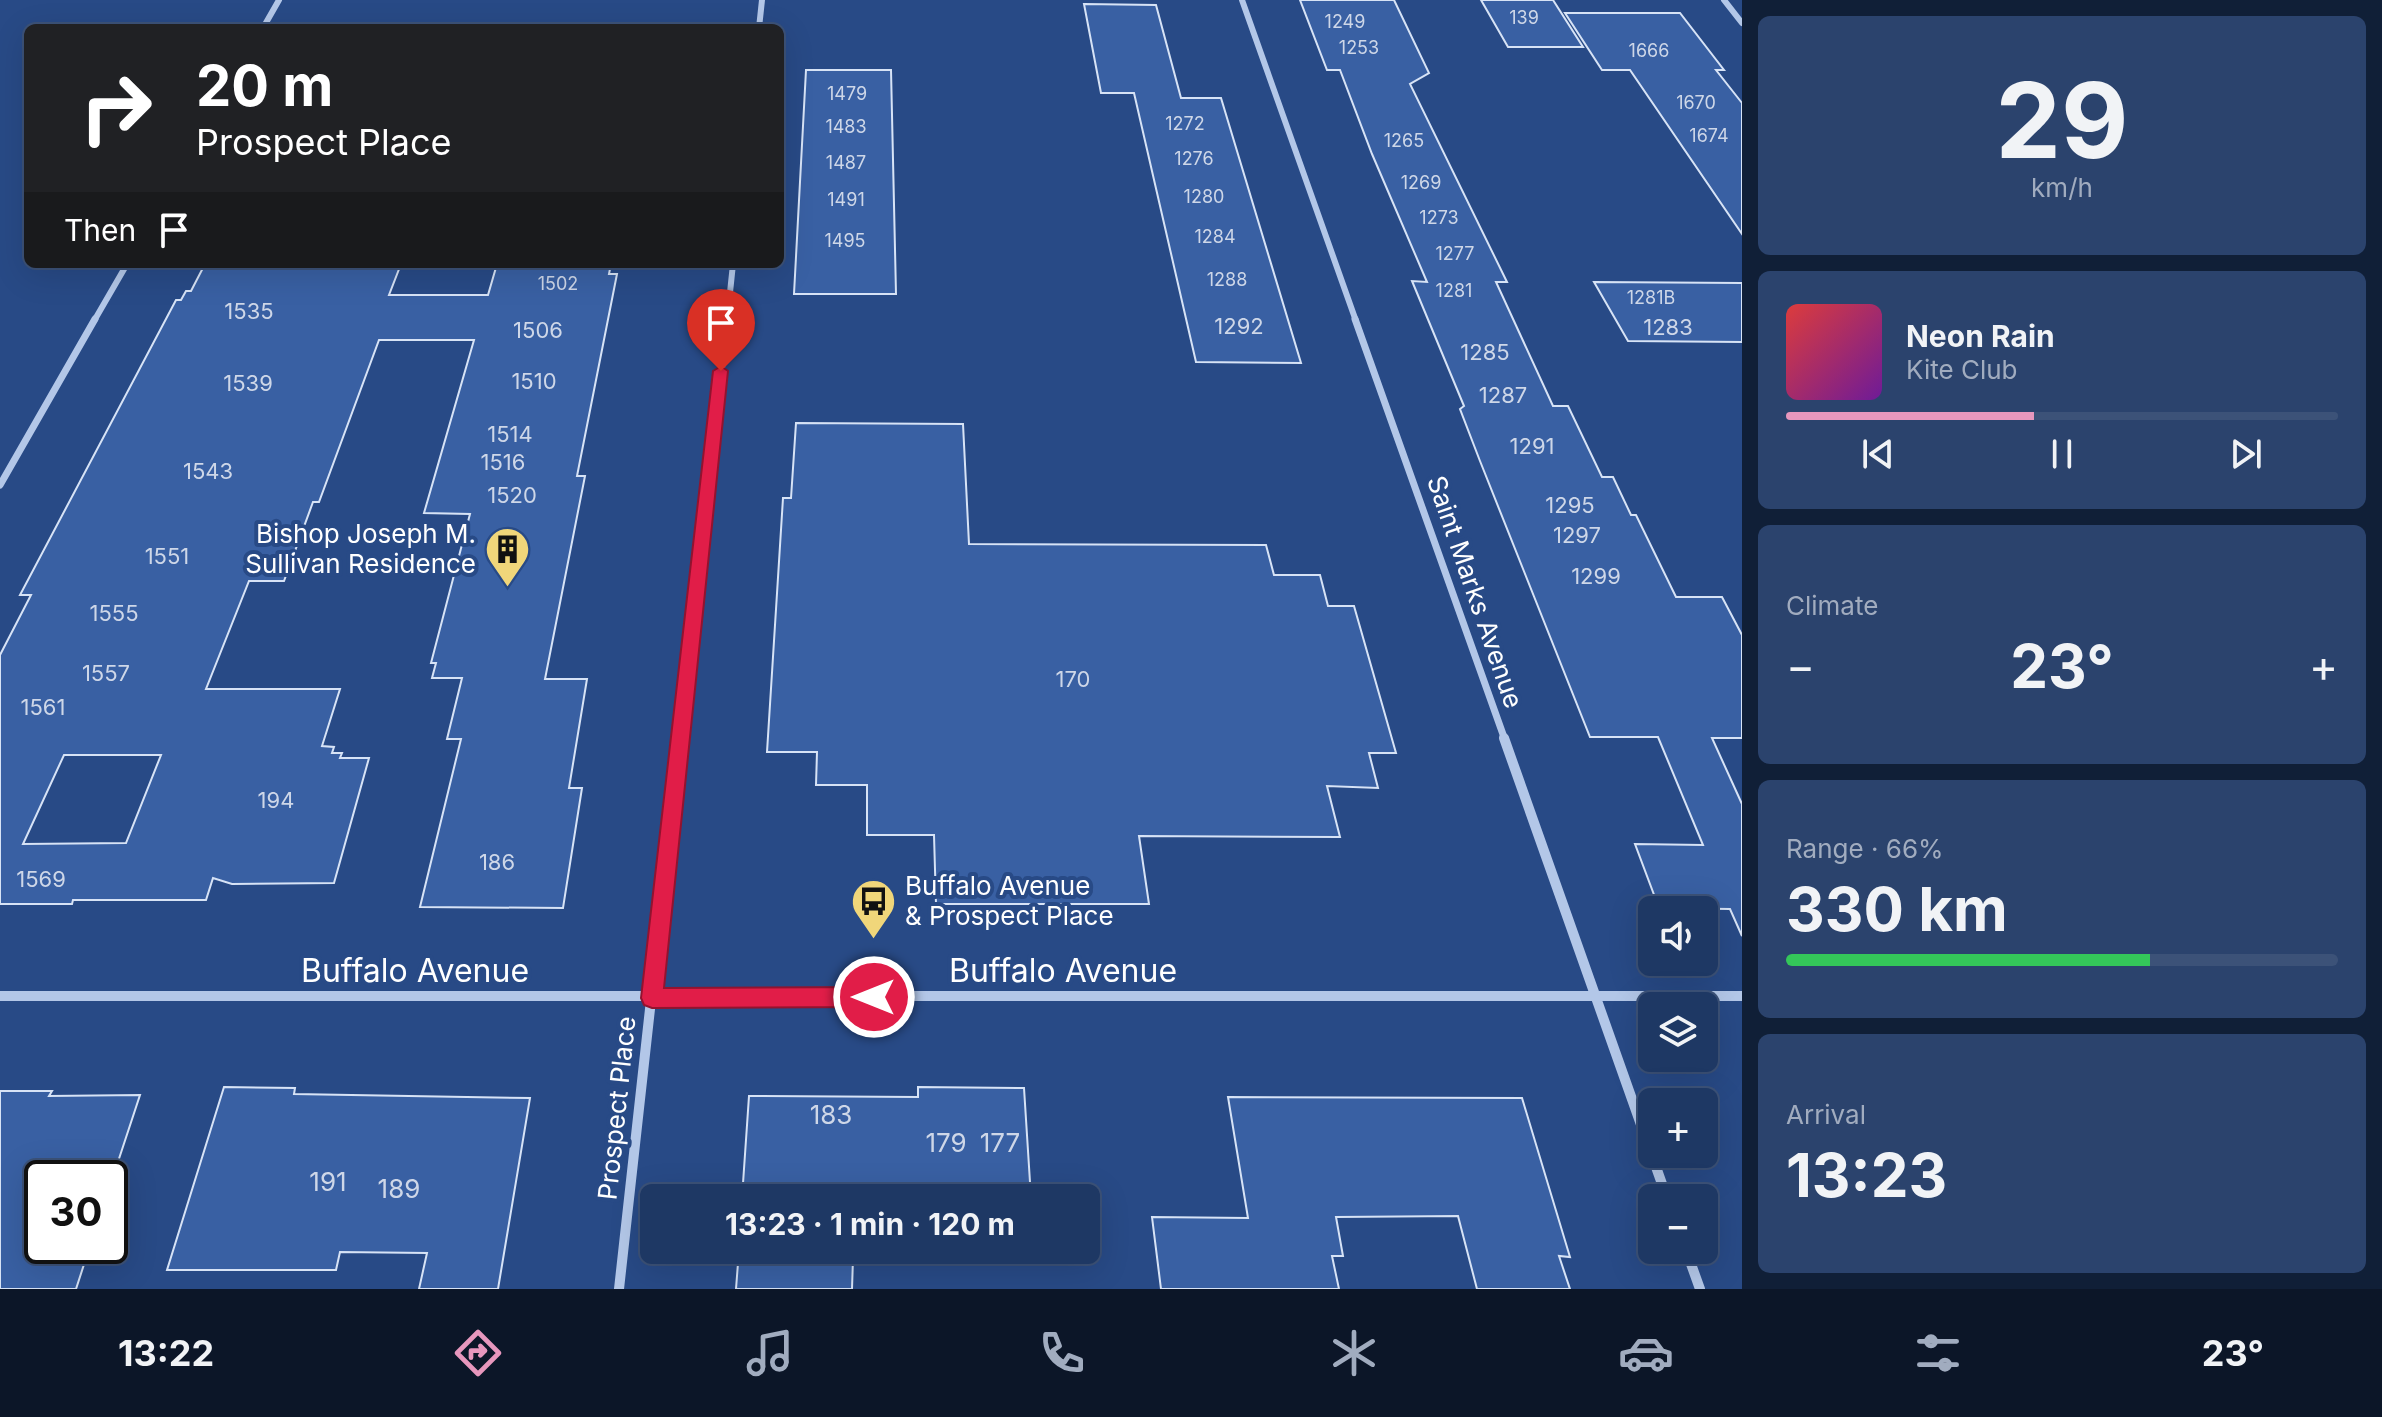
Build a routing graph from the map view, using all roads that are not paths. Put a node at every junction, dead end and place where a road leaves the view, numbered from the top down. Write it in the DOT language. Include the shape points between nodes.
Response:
graph roads {
  1 [pos="279,0"];
  2 [pos="762,0"];
  3 [pos="1242,0"];
  4 [pos="1724,0"];
  5 [pos="1742,23"];
  6 [pos="265,24"];
  7 [pos="759,24"];
  8 [pos="125,268"];
  9 [pos="733,268"];
  10 [pos="0,485"];
  11 [pos="0,996"];
  12 [pos="1595,996"];
  13 [pos="1742,996"];
  14 [pos="652,998"];
  15 [pos="1662,1184"];
  16 [pos="1691,1264"];
  17 [pos="619,1289"];
  18 [pos="1700,1289"];
  1 -- 6 [label="street"];
  2 -- 7 [label="street"];
  3 -- 12 [label="street, Saint Marks Avenue"];
  4 -- 5 [label="street"];
  8 -- 10 [label="street"];
  9 -- 14 [label="street, Prospect Place"];
  11 -- 14 [label="street, Buffalo Avenue"];
  12 -- 13 [label="street, Buffalo Avenue"];
  12 -- 14 [label="street, Buffalo Avenue"];
  12 -- 15 [label="street, Saint Marks Avenue"];
  14 -- 17 [label="street, Prospect Place"];
  16 -- 18 [label="street"];
}
